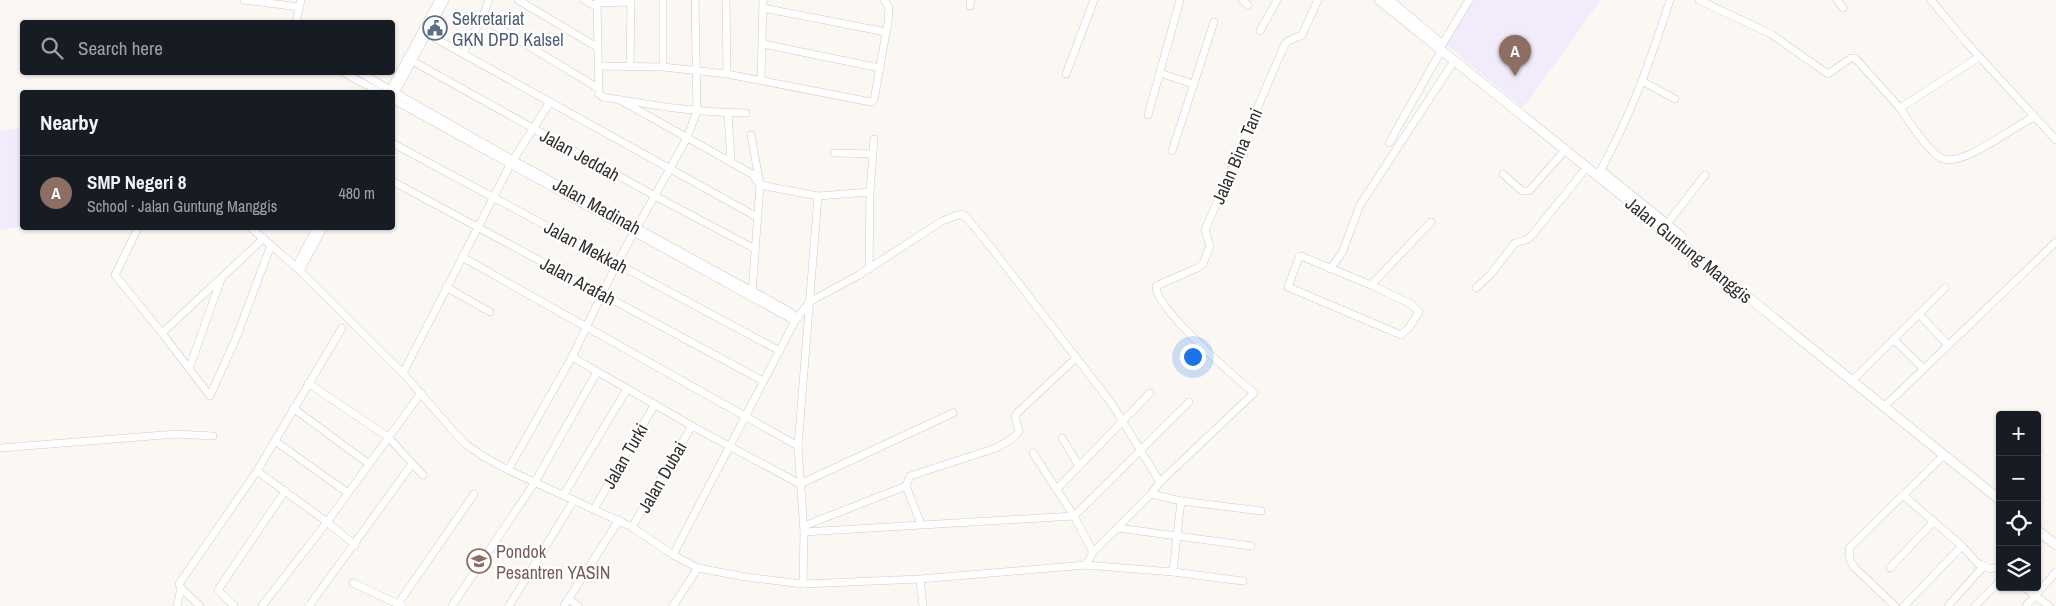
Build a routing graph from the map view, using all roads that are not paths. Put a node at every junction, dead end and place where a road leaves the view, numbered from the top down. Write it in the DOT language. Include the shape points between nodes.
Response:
graph roads {
  1 [pos="244,0"];
  2 [pos="439,0"];
  3 [pos="445,0"];
  4 [pos="488,0"];
  5 [pos="518,0"];
  6 [pos="584,0"];
  7 [pos="664,0"];
  8 [pos="695,0"];
  9 [pos="726,0"];
  10 [pos="884,0"];
  11 [pos="1094,0"];
  12 [pos="1180,0"];
  13 [pos="1242,0"];
  14 [pos="1277,0"];
  15 [pos="1318,0"];
  16 [pos="1378,0"];
  17 [pos="1388,0"];
  18 [pos="1469,0"];
  19 [pos="1670,0"];
  20 [pos="1699,0"];
  21 [pos="1837,0"];
  22 [pos="1931,0"];
  23 [pos="631,1"];
  24 [pos="300,4"];
  25 [pos="597,4"];
  26 [pos="763,4"];
  27 [pos="1248,5"];
  28 [pos="1843,8"];
  29 [pos="482,18"];
  30 [pos="296,20"];
  31 [pos="1214,22"];
  32 [pos="425,32"];
  33 [pos="886,32"];
  34 [pos="1260,32"];
  35 [pos="763,44"];
  36 [pos="597,47"];
  37 [pos="1442,48"];
  38 [pos="463,53"];
  39 [pos="1979,57"];
  40 [pos="410,60"];
  41 [pos="1454,61"];
  42 [pos="598,66"];
  43 [pos="630,67"];
  44 [pos="663,67"];
  45 [pos="880,68"];
  46 [pos="696,71"];
  47 [pos="1160,73"];
  48 [pos="728,74"];
  49 [pos="1066,74"];
  50 [pos="348,75"];
  51 [pos="363,75"];
  52 [pos="761,80"];
  53 [pos="1642,81"];
  54 [pos="1193,84"];
  55 [pos="598,88"];
  56 [pos="376,90"];
  57 [pos="385,90"];
  58 [pos="395,90"];
  59 [pos="395,97"];
  60 [pos="1675,99"];
  61 [pos="620,100"];
  62 [pos="550,102"];
  63 [pos="1900,108"];
  64 [pos="697,111"];
  65 [pos="728,113"];
  66 [pos="746,114"];
  67 [pos="1148,115"];
  68 [pos="2034,117"];
  69 [pos="532,128"];
  70 [pos="751,135"];
  71 [pos="687,138"];
  72 [pos="874,139"];
  73 [pos="2056,140"];
  74 [pos="1389,143"];
  75 [pos="395,145"];
  76 [pos="1566,149"];
  77 [pos="1172,151"];
  78 [pos="834,153"];
  79 [pos="873,154"];
  80 [pos="512,162"];
  81 [pos="731,162"];
  82 [pos="670,168"];
  83 [pos="1594,170"];
  84 [pos="1503,174"];
  85 [pos="1705,175"];
  86 [pos="395,183"];
  87 [pos="760,185"];
  88 [pos="870,192"];
  89 [pos="655,196"];
  90 [pos="818,196"];
  91 [pos="493,197"];
  92 [pos="757,217"];
  93 [pos="1431,222"];
  94 [pos="1667,224"];
  95 [pos="479,228"];
  96 [pos="137,230"];
  97 [pos="254,230"];
  98 [pos="315,230"];
  99 [pos="322,230"];
  100 [pos="635,231"];
  101 [pos="264,238"];
  102 [pos="2056,242"];
  103 [pos="271,245"];
  104 [pos="755,249"];
  105 [pos="462,257"];
  106 [pos="617,263"];
  107 [pos="298,269"];
  108 [pos="869,269"];
  109 [pos="1330,269"];
  110 [pos="221,278"];
  111 [pos="1371,285"];
  112 [pos="446,287"];
  113 [pos="1476,288"];
  114 [pos="1945,288"];
  115 [pos="752,293"];
  116 [pos="602,294"];
  117 [pos="810,302"];
  118 [pos="490,312"];
  119 [pos="1919,314"];
  120 [pos="797,320"];
  121 [pos="586,326"];
  122 [pos="342,328"];
  123 [pos="162,333"];
  124 [pos="1894,340"];
  125 [pos="1948,345"];
  126 [pos="780,351"];
  127 [pos="572,357"];
  128 [pos="1076,358"];
  129 [pos="1923,368"];
  130 [pos="189,369"];
  131 [pos="598,372"];
  132 [pos="403,373"];
  133 [pos="1856,377"];
  134 [pos="763,381"];
  135 [pos="308,383"];
  136 [pos="627,388"];
  137 [pos="420,393"];
  138 [pos="1150,393"];
  139 [pos="1190,402"];
  140 [pos="1888,403"];
  141 [pos="655,404"];
  142 [pos="294,408"];
  143 [pos="953,413"];
  144 [pos="746,417"];
  145 [pos="1123,421"];
  146 [pos="692,426"];
  147 [pos="1921,432"];
  148 [pos="213,436"];
  149 [pos="388,437"];
  150 [pos="1062,438"];
  151 [pos="275,441"];
  152 [pos="731,446"];
  153 [pos="798,446"];
  154 [pos="0,448"];
  155 [pos="1142,451"];
  156 [pos="1033,453"];
  157 [pos="1944,455"];
  158 [pos="369,464"];
  159 [pos="412,464"];
  160 [pos="1079,466"];
  161 [pos="508,470"];
  162 [pos="257,471"];
  163 [pos="423,475"];
  164 [pos="536,482"];
  165 [pos="1160,482"];
  166 [pos="800,484"];
  167 [pos="906,486"];
  168 [pos="1057,489"];
  169 [pos="1996,490"];
  170 [pos="285,491"];
  171 [pos="348,493"];
  172 [pos="474,494"];
  173 [pos="564,494"];
  174 [pos="1151,494"];
  175 [pos="1903,495"];
  176 [pos="1996,497"];
  177 [pos="574,500"];
  178 [pos="1181,501"];
  179 [pos="594,509"];
  180 [pos="1260,511"];
  181 [pos="1074,516"];
  182 [pos="619,520"];
  183 [pos="1934,521"];
  184 [pos="327,522"];
  185 [pos="921,524"];
  186 [pos="2041,526"];
  187 [pos="632,527"];
  188 [pos="1118,528"];
  189 [pos="804,529"];
  190 [pos="2041,533"];
  191 [pos="1176,537"];
  192 [pos="2056,537"];
  193 [pos="355,545"];
  194 [pos="2056,545"];
  195 [pos="1251,546"];
  196 [pos="1962,546"];
  197 [pos="1093,552"];
  198 [pos="673,554"];
  199 [pos="1980,564"];
  200 [pos="1086,565"];
  201 [pos="1996,567"];
  202 [pos="698,568"];
  203 [pos="1890,568"];
  204 [pos="1173,572"];
  205 [pos="2056,572"];
  206 [pos="920,579"];
  207 [pos="1244,581"];
  208 [pos="353,583"];
  209 [pos="804,584"];
  210 [pos="1996,585"];
  211 [pos="181,588"];
  212 [pos="2029,591"];
  213 [pos="2036,596"];
  214 [pos="569,599"];
  215 [pos="400,605"];
  216 [pos="177,606"];
  217 [pos="200,606"];
  218 [pos="234,606"];
  219 [pos="262,606"];
  220 [pos="309,606"];
  221 [pos="452,606"];
  222 [pos="509,606"];
  223 [pos="564,606"];
  224 [pos="578,606"];
  225 [pos="673,606"];
  226 [pos="923,606"];
  227 [pos="1895,606"];
  228 [pos="1904,606"];
  229 [pos="1948,606"];
  230 [pos="1975,606"];
  231 [pos="2026,606"];
  232 [pos="2049,606"];
  1 -- 24 [label="street"];
  2 -- 32 [label="street"];
  3 -- 32 [label="street"];
  4 -- 29 [label="street"];
  5 -- 36 [label="street"];
  6 -- 25 [label="street"];
  7 -- 44 [label="street"];
  8 -- 46 [label="street"];
  9 -- 48 [label="street"];
  10 -- 33 [label="street" via="889,7"];
  11 -- 49 [label="street"];
  12 -- 47 [label="street"];
  13 -- 27 [label="street"];
  14 -- 34 [label="street"];
  15 -- 165 [label="street, Jalan Bina Tani" via="1302,35 1284,46 1231,166 1205,230 1210,246 1205,261 1197,268 1159,283 1156,288 1158,296 1180,324 1254,393"];
  16 -- 37 [label="street, Jalan Guntung Manggis"];
  17 -- 37 [label="street, Jalan Guntung Manggis"];
  18 -- 37 [label="street"];
  19 -- 53 [label="street"];
  20 -- 63 [label="street" via="1771,34 1828,74 1855,58"];
  21 -- 28 [label="street"];
  22 -- 39 [label="street"];
  23 -- 25 [label="street"];
  23 -- 43 [label="street"];
  24 -- 30 [label="street"];
  25 -- 36 [label="street"];
  26 -- 33 [label="street"];
  26 -- 35 [label="street"];
  29 -- 38 [label="street"];
  29 -- 55 [label="street"];
  31 -- 54 [label="street"];
  32 -- 38 [label="street"];
  32 -- 40 [label="street"];
  33 -- 45 [label="street"];
  35 -- 45 [label="street"];
  35 -- 52 [label="street"];
  36 -- 42 [label="street"];
  37 -- 41 [label="street, Jalan Guntung Manggis"];
  37 -- 74 [label="street"];
  37 -- 83 [label="street, Jalan Guntung Manggis"];
  38 -- 62 [label="street"];
  39 -- 63 [label="street"];
  39 -- 68 [label="street"];
  40 -- 58 [label="street"];
  40 -- 69 [label="street, Jalan Jeddah"];
  41 -- 76 [label="street, Jalan Guntung Manggis"];
  41 -- 109 [label="street" via="1360,205 1342,253"];
  42 -- 43 [label="street"];
  42 -- 55 [label="street"];
  43 -- 44 [label="street"];
  44 -- 46 [label="street"];
  45 -- 52 [label="street" via="871,102"];
  46 -- 48 [label="street"];
  46 -- 64 [label="street"];
  47 -- 54 [label="street"];
  47 -- 67 [label="street"];
  48 -- 52 [label="street"];
  50 -- 56 [label="street"];
  51 -- 57 [label="street, Jalan Madinah"];
  53 -- 60 [label="street"];
  53 -- 83 [label="street" via="1629,115"];
  54 -- 77 [label="street"];
  55 -- 61 [label="street" via="600,96"];
  59 -- 80 [label="street, Jalan Madinah"];
  61 -- 64 [label="street"];
  61 -- 71 [label="street"];
  62 -- 69 [label="street"];
  62 -- 82 [label="street"];
  63 -- 68 [label="street" via="1928,145 1947,160 1963,158"];
  64 -- 65 [label="street"];
  64 -- 71 [label="street"];
  65 -- 66 [label="street"];
  65 -- 81 [label="street"];
  68 -- 73 [label="street"];
  69 -- 80 [label="street"];
  69 -- 89 [label="street, Jalan Jeddah"];
  70 -- 87 [label="street"];
  71 -- 81 [label="street"];
  71 -- 82 [label="street"];
  72 -- 79 [label="street"];
  75 -- 91 [label="street, Jalan Mekkah"];
  76 -- 83 [label="street, Jalan Guntung Manggis"];
  76 -- 84 [label="street" via="1529,191 1522,191"];
  78 -- 79 [label="street"];
  79 -- 88 [label="street"];
  80 -- 91 [label="street"];
  80 -- 100 [label="street, Jalan Madinah"];
  81 -- 87 [label="street" via="752,174"];
  82 -- 89 [label="street"];
  82 -- 92 [label="street"];
  83 -- 94 [label="street, Jalan Guntung Manggis"];
  83 -- 113 [label="street" via="1533,234 1515,243"];
  83 -- 147 [label="street, Jalan Guntung Manggis"];
  85 -- 94 [label="street"];
  86 -- 95 [label="street, Jalan Arafah"];
  87 -- 90 [label="street"];
  87 -- 92 [label="street"];
  88 -- 90 [label="street"];
  88 -- 108 [label="street"];
  89 -- 100 [label="street"];
  89 -- 104 [label="street, Jalan Jeddah"];
  90 -- 117 [label="street"];
  91 -- 95 [label="street"];
  91 -- 106 [label="street, Jalan Mekkah"];
  92 -- 104 [label="street"];
  93 -- 111 [label="street"];
  94 -- 133 [label="street, Jalan Guntung Manggis"];
  95 -- 105 [label="street"];
  95 -- 116 [label="street, Jalan Arafah"];
  96 -- 123 [label="street" via="115,275"];
  97 -- 101 [label="street"];
  98 -- 107 [label="street"];
  99 -- 107 [label="street"];
  100 -- 106 [label="street"];
  100 -- 115 [label="street, Jalan Madinah"];
  101 -- 103 [label="street"];
  101 -- 110 [label="street"];
  102 -- 125 [label="street"];
  103 -- 107 [label="street"];
  103 -- 130 [label="street" via="210,396"];
  104 -- 115 [label="street"];
  105 -- 112 [label="street"];
  105 -- 121 [label="street"];
  106 -- 116 [label="street"];
  106 -- 126 [label="street, Jalan Mekkah"];
  107 -- 132 [label="street"];
  108 -- 117 [label="street"];
  108 -- 128 [label="street" via="942,221 961,214 990,246"];
  109 -- 111 [label="street"];
  109 -- 111 [label="street" via="1300,257 1288,286 1401,335 1416,318 1417,309"];
  110 -- 123 [label="street"];
  110 -- 130 [label="street"];
  112 -- 118 [label="street"];
  112 -- 132 [label="street"];
  114 -- 119 [label="street"];
  115 -- 120 [label="street, Jalan Madinah"];
  116 -- 121 [label="street"];
  116 -- 134 [label="street, Jalan Arafah"];
  117 -- 120 [label="street"];
  117 -- 153 [label="street"];
  119 -- 124 [label="street"];
  119 -- 125 [label="street"];
  120 -- 126 [label="street"];
  121 -- 127 [label="street"];
  121 -- 144 [label="street"];
  122 -- 135 [label="street"];
  123 -- 130 [label="street"];
  124 -- 129 [label="street"];
  124 -- 133 [label="street"];
  125 -- 129 [label="street"];
  126 -- 134 [label="street"];
  127 -- 131 [label="street"];
  127 -- 161 [label="street"];
  128 -- 145 [label="street"];
  128 -- 167 [label="street" via="1017,413 1019,431 1016,436 996,448 910,476"];
  129 -- 140 [label="street"];
  131 -- 136 [label="street"];
  131 -- 164 [label="street"];
  132 -- 137 [label="street"];
  133 -- 140 [label="street, Jalan Guntung Manggis"];
  134 -- 144 [label="street"];
  135 -- 142 [label="street"];
  135 -- 149 [label="street"];
  136 -- 141 [label="street"];
  136 -- 173 [label="street"];
  137 -- 149 [label="street"];
  137 -- 161 [label="street" via="467,445"];
  138 -- 145 [label="street"];
  139 -- 155 [label="street"];
  140 -- 147 [label="street, Jalan Guntung Manggis"];
  141 -- 146 [label="street"];
  141 -- 179 [label="street, Jalan Turki"];
  142 -- 151 [label="street"];
  142 -- 158 [label="street"];
  143 -- 166 [label="street"];
  144 -- 152 [label="street"];
  144 -- 153 [label="street"];
  145 -- 155 [label="street"];
  145 -- 160 [label="street"];
  146 -- 152 [label="street"];
  146 -- 187 [label="street, Jalan Dubai"];
  147 -- 157 [label="street, Jalan Guntung Manggis"];
  147 -- 169 [label="street, Jalan Guntung Manggis"];
  148 -- 154 [label="street" via="177,434"];
  149 -- 158 [label="street"];
  149 -- 159 [label="street"];
  150 -- 160 [label="street"];
  151 -- 162 [label="street"];
  151 -- 171 [label="street"];
  152 -- 166 [label="street"];
  152 -- 198 [label="street"];
  153 -- 166 [label="street"];
  155 -- 165 [label="street"];
  155 -- 181 [label="street"];
  156 -- 168 [label="street"];
  157 -- 175 [label="street"];
  157 -- 176 [label="street, Jalan Guntung Manggis"];
  158 -- 171 [label="street"];
  159 -- 163 [label="street"];
  159 -- 193 [label="street"];
  160 -- 168 [label="street"];
  161 -- 164 [label="street"];
  162 -- 170 [label="street"];
  162 -- 211 [label="street" via="179,584"];
  164 -- 173 [label="street"];
  164 -- 221 [label="street"];
  165 -- 174 [label="street"];
  166 -- 189 [label="street"];
  167 -- 185 [label="street"];
  167 -- 189 [label="street"];
  168 -- 181 [label="street"];
  170 -- 184 [label="street"];
  170 -- 218 [label="street" via="218,590"];
  171 -- 184 [label="street"];
  172 -- 215 [label="street"];
  173 -- 177 [label="street"];
  174 -- 178 [label="street"];
  174 -- 188 [label="street"];
  175 -- 183 [label="street"];
  175 -- 227 [label="street" via="1848,548 1854,567"];
  177 -- 179 [label="street"];
  177 -- 222 [label="street"];
  178 -- 180 [label="street"];
  178 -- 191 [label="street"];
  179 -- 182 [label="street"];
  181 -- 185 [label="street"];
  181 -- 197 [label="street"];
  182 -- 187 [label="street"];
  182 -- 214 [label="street"];
  183 -- 196 [label="street"];
  183 -- 203 [label="street"];
  184 -- 193 [label="street"];
  184 -- 219 [label="street"];
  185 -- 189 [label="street"];
  186 -- 192 [label="street"];
  187 -- 198 [label="street"];
  188 -- 191 [label="street"];
  188 -- 197 [label="street"];
  189 -- 209 [label="street"];
  190 -- 194 [label="street"];
  191 -- 195 [label="street"];
  191 -- 204 [label="street"];
  193 -- 220 [label="street"];
  196 -- 199 [label="street"];
  196 -- 228 [label="street"];
  197 -- 200 [label="street"];
  198 -- 202 [label="street"];
  199 -- 201 [label="street" via="1987,568"];
  199 -- 229 [label="street" via="1981,569"];
  200 -- 204 [label="street"];
  200 -- 206 [label="street"];
  202 -- 209 [label="street"];
  202 -- 225 [label="street"];
  204 -- 207 [label="street"];
  205 -- 213 [label="street"];
  206 -- 209 [label="street"];
  206 -- 226 [label="street"];
  208 -- 215 [label="street"];
  210 -- 230 [label="street"];
  211 -- 216 [label="street"];
  211 -- 217 [label="street"];
  212 -- 213 [label="street"];
  213 -- 231 [label="street"];
  213 -- 232 [label="street"];
  214 -- 223 [label="street"];
  214 -- 224 [label="street"];
}
